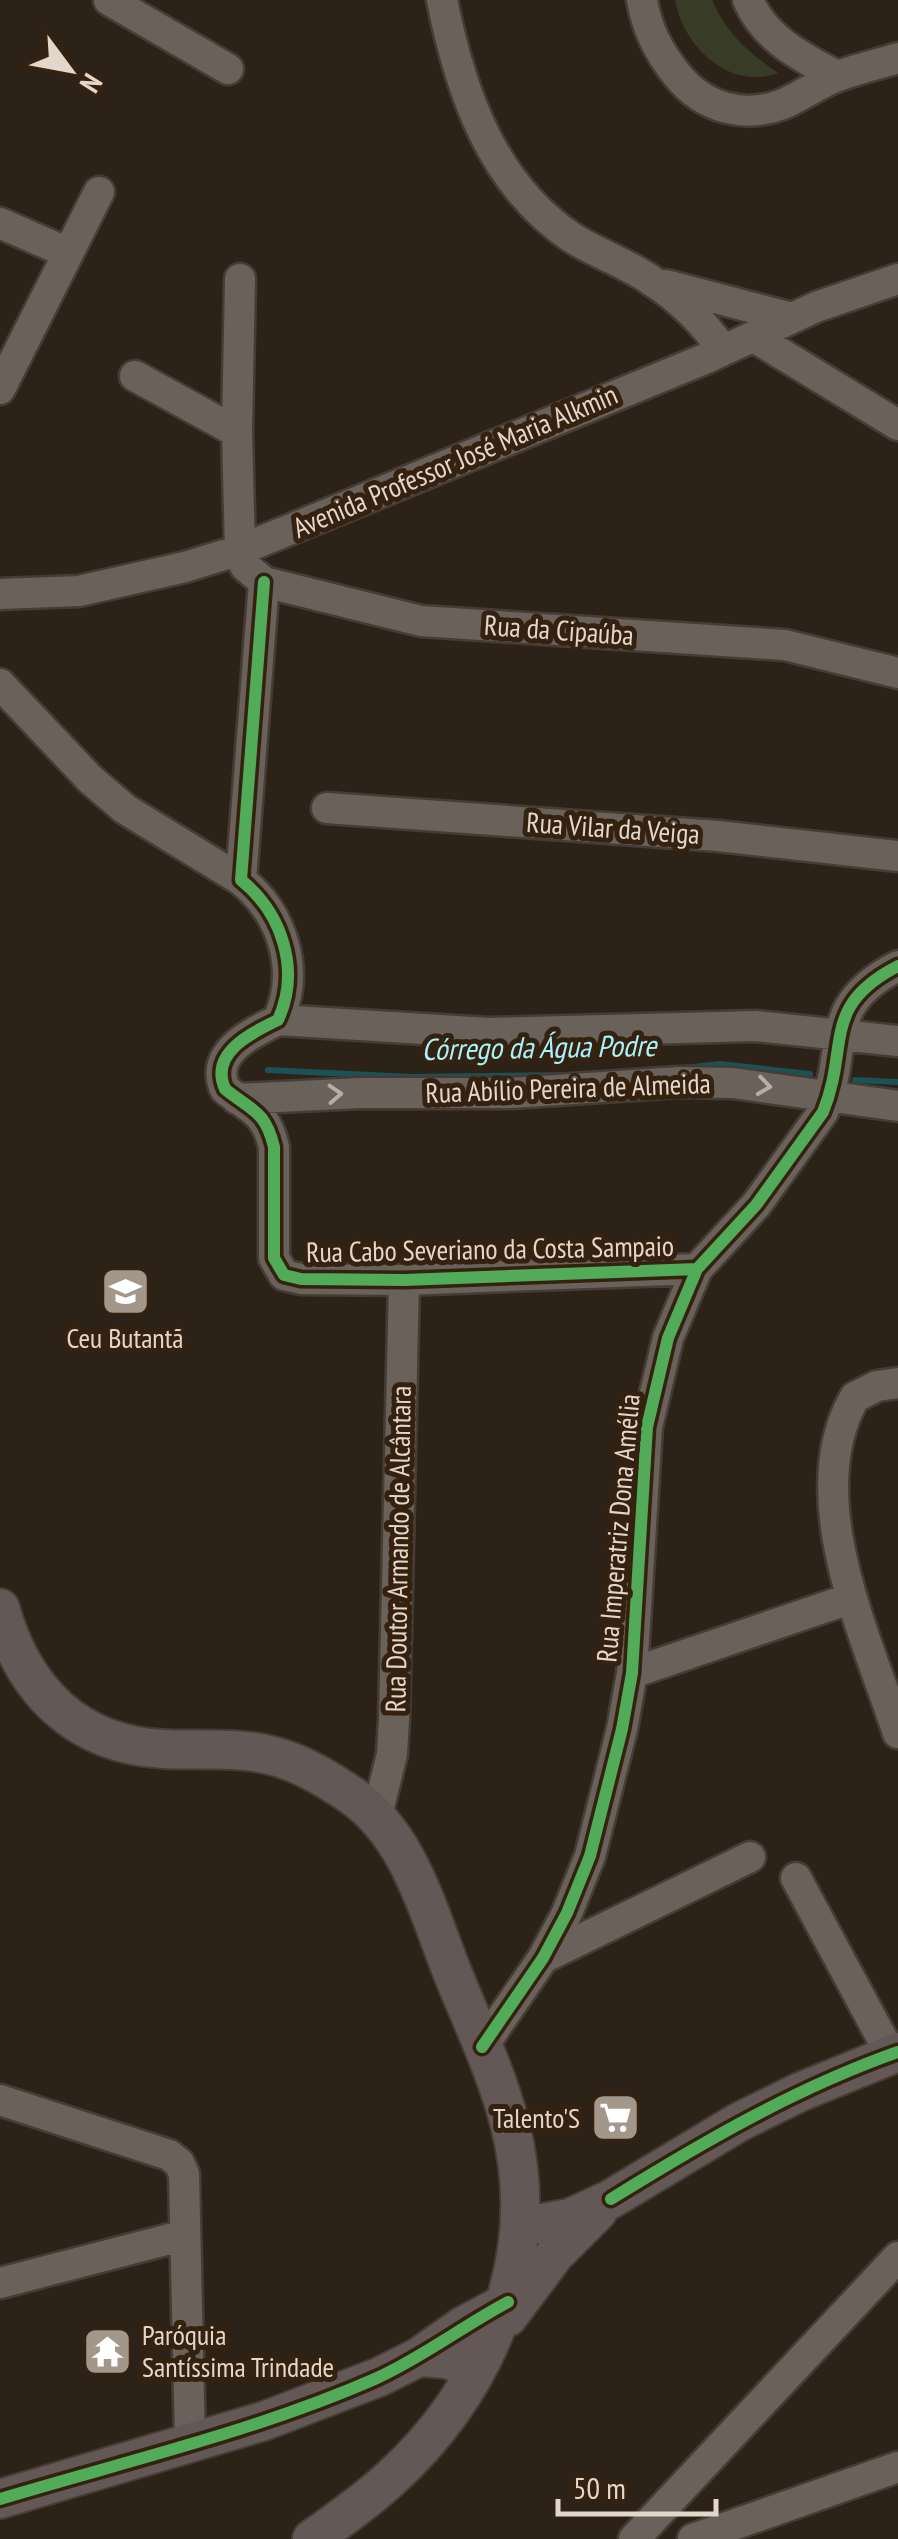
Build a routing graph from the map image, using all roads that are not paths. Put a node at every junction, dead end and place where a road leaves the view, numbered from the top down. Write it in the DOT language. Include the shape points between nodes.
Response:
graph roads {
  1 [pos="109,0"];
  2 [pos="442,0"];
  3 [pos="642,0"];
  4 [pos="748,0"];
  5 [pos="898,58"];
  6 [pos="228,69"];
  7 [pos="837,76"];
  8 [pos="99,192"];
  9 [pos="0,223"];
  10 [pos="68,253"];
  11 [pos="240,279"];
  12 [pos="898,280"];
  13 [pos="653,281"];
  14 [pos="792,318"];
  15 [pos="754,337"];
  16 [pos="723,350"];
  17 [pos="135,376"];
  18 [pos="0,389"];
  19 [pos="898,425"];
  20 [pos="237,432"];
  21 [pos="240,550"];
  22 [pos="264,582"];
  23 [pos="0,594"];
  24 [pos="898,673"];
  25 [pos="0,684"];
  26 [pos="327,808"];
  27 [pos="898,856"];
  28 [pos="240,880"];
  29 [pos="898,966"];
  30 [pos="278,1020"];
  31 [pos="838,1033"];
  32 [pos="898,1041"];
  33 [pos="829,1097"];
  34 [pos="237,1099"];
  35 [pos="898,1106"];
  36 [pos="697,1269"];
  37 [pos="404,1280"];
  38 [pos="898,1383"];
  39 [pos="852,1598"];
  40 [pos="0,1608"];
  41 [pos="632,1673"];
  42 [pos="892,1692"];
  43 [pos="898,1733"];
  44 [pos="377,1816"];
  45 [pos="750,1857"];
  46 [pos="796,1878"];
  47 [pos="544,1958"];
  48 [pos="482,2048"];
  49 [pos="894,2054"];
  50 [pos="0,2100"];
  51 [pos="612,2199"];
  52 [pos="520,2227"];
  53 [pos="184,2235"];
  54 [pos="898,2257"];
  55 [pos="0,2283"];
  56 [pos="501,2318"];
  57 [pos="419,2358"];
  58 [pos="379,2377"];
  59 [pos="467,2383"];
  60 [pos="190,2442"];
  61 [pos="898,2467"];
  62 [pos="0,2499"];
  63 [pos="312,2539"];
  64 [pos="634,2539"];
  65 [pos="693,2539"];
  1 -- 6 [label="street"];
  2 -- 13 [label="street" via="460,77 488,144 516,184 570,236"];
  3 -- 7 [label="street" via="653,40 686,86 731,111 782,104"];
  4 -- 7 [label="street" via="771,35"];
  5 -- 7 [label="street"];
  8 -- 10 [label="street"];
  9 -- 10 [label="street"];
  10 -- 18 [label="street"];
  11 -- 20 [label="street"];
  12 -- 14 [label="street, Avenida Professor José Maria Alkmin"];
  13 -- 14 [label="street"];
  13 -- 16 [label="street" via="706,326"];
  14 -- 15 [label="street, Avenida Professor José Maria Alkmin"];
  15 -- 16 [label="street, Avenida Professor José Maria Alkmin"];
  15 -- 19 [label="street"];
  16 -- 21 [label="street, Avenida Professor José Maria Alkmin"];
  17 -- 20 [label="street"];
  20 -- 21 [label="street"];
  21 -- 22 [label="street" via="245,566"];
  21 -- 23 [label="street, Avenida Professor José Maria Alkmin" via="79,591"];
  22 -- 24 [label="street, Rua da Cipaúba" via="420,621 785,645"];
  22 -- 28 [label="street"];
  25 -- 28 [label="street" via="125,809"];
  26 -- 27 [label="street, Rua Vilar da Veiga"];
  28 -- 30 [label="street" via="266,905 284,942 288,991"];
  29 -- 31 [label="street" via="864,986"];
  30 -- 31 [label="street, Rua Abílio Pereira de Almeida" via="489,1033 697,1026"];
  30 -- 34 [label="street" via="244,1037 224,1060 221,1080"];
  31 -- 32 [label="street, Rua Abílio Pereira de Almeida"];
  31 -- 33 [label="street, Rua Imperatriz Dona Amélia"];
  34 -- 33 [label="street, Rua Abílio Pereira de Almeida, one-way" via="679,1082"];
  33 -- 35 [label="street, Rua Abílio Pereira de Almeida"];
  33 -- 36 [label="street, Rua Imperatriz Dona Amélia" via="780,1174"];
  34 -- 37 [label="street, Rua Cabo Severiano da Costa Sampaio" via="264,1116 270,1130 274,1258 284,1275"];
  36 -- 37 [label="street, Rua Cabo Severiano da Costa Sampaio"];
  36 -- 41 [label="street, Rua Imperatriz Dona Amélia" via="668,1338 646,1428"];
  37 -- 44 [label="street, Rua Doutor Armando de Alcântara" via="394,1719"];
  38 -- 39 [label="street" via="855,1397 836,1447 832,1488"];
  39 -- 41 [label="street"];
  39 -- 42 [label="street"];
  40 -- 44 [label="main road" via="38,1690 91,1732 142,1748 277,1757"];
  41 -- 47 [label="street, Rua Imperatriz Dona Amélia" via="590,1856"];
  42 -- 43 [label="street"];
  44 -- 48 [label="main road" via="409,1864"];
  45 -- 47 [label="street"];
  46 -- 49 [label="street"];
  47 -- 48 [label="street, Rua Imperatriz Dona Amélia"];
  48 -- 52 [label="main road" via="510,2123"];
  49 -- 51 [label="main road" via="739,2122"];
  50 -- 53 [label="street" via="169,2155 184,2174"];
  51 -- 52 [label="main road" via="570,2218"];
  51 -- 56 [label="main road"];
  52 -- 56 [label="main road"];
  53 -- 55 [label="street"];
  53 -- 60 [label="street"];
  54 -- 64 [label="street"];
  56 -- 57 [label="main road" via="463,2326"];
  56 -- 59 [label="main road"];
  57 -- 58 [label="main road"];
  57 -- 59 [label="main road" via="447,2359"];
  58 -- 59 [label="main road"];
  58 -- 60 [label="main road"];
  59 -- 63 [label="main road" via="426,2443"];
  60 -- 62 [label="main road"];
  61 -- 65 [label="street"];
}
